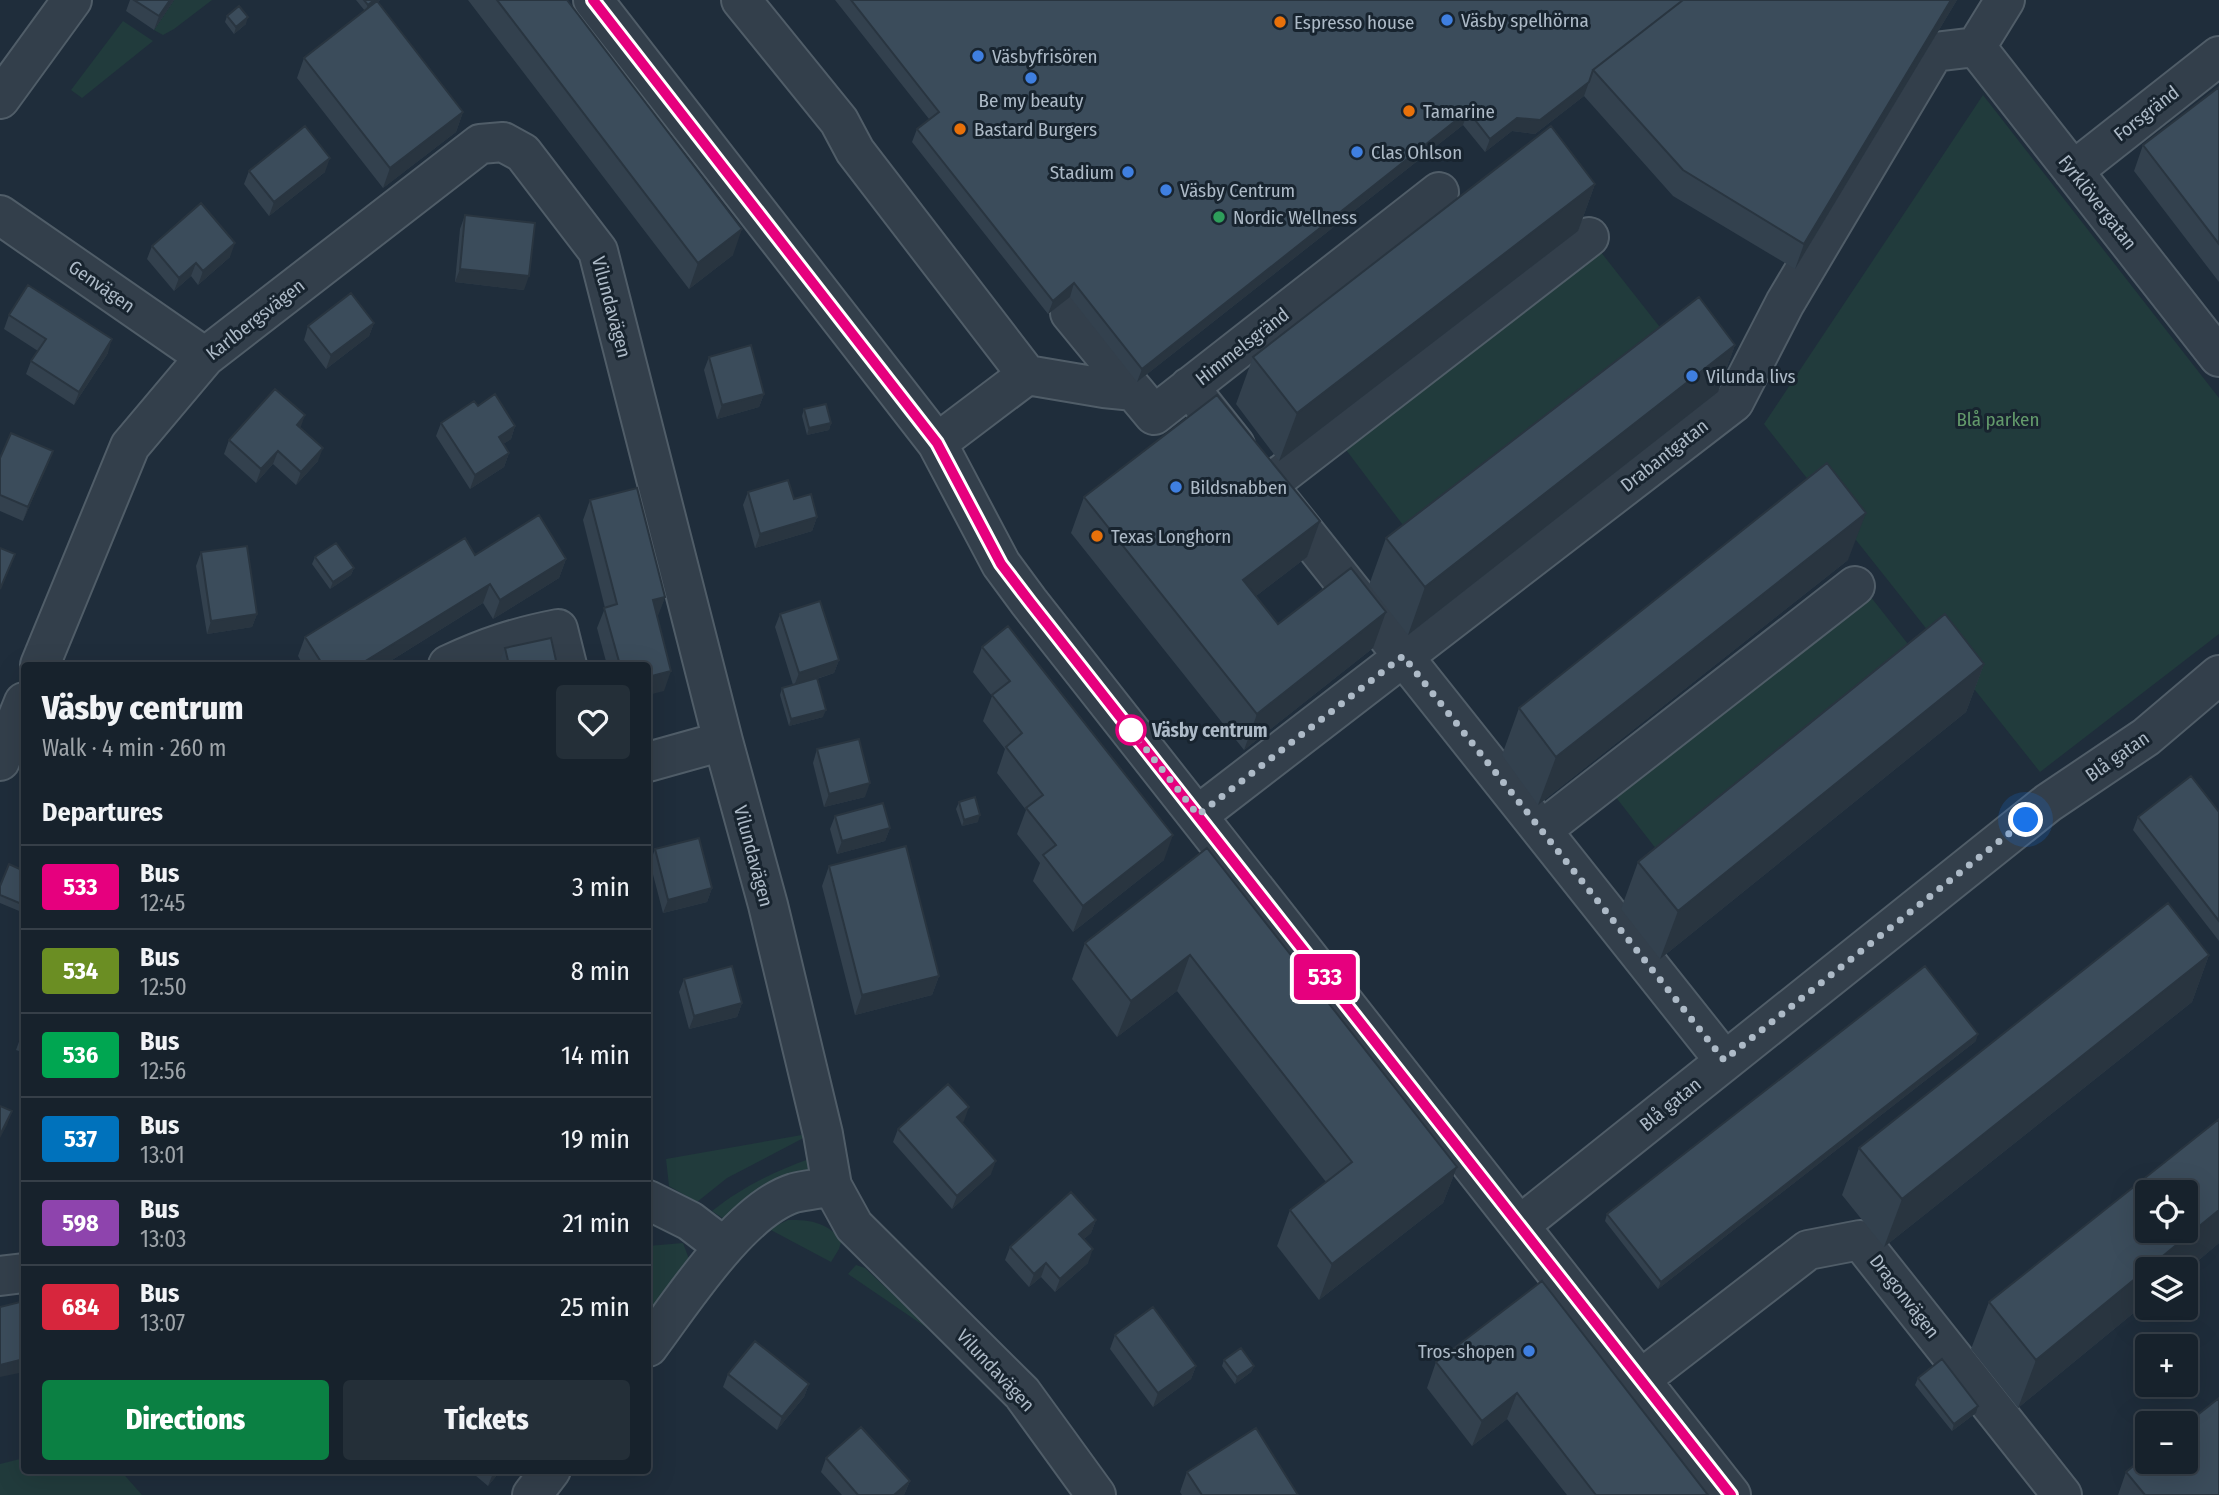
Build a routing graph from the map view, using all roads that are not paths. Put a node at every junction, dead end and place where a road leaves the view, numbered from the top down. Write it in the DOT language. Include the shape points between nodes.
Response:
graph roads {
  1 [pos="72,0"];
  2 [pos="741,0"];
  3 [pos="2005,0"];
  4 [pos="607,5"];
  5 [pos="1976,47"];
  6 [pos="2219,56"];
  7 [pos="12,58"];
  8 [pos="0,99"];
  9 [pos="523,153"];
  10 [pos="2073,171"];
  11 [pos="1439,192"];
  12 [pos="0,215"];
  13 [pos="1589,237"];
  14 [pos="1070,313"];
  15 [pos="205,357"];
  16 [pos="2219,357"];
  17 [pos="1027,375"];
  18 [pos="1189,387"];
  19 [pos="1134,391"];
  20 [pos="937,443"];
  21 [pos="1268,485"];
  22 [pos="1855,586"];
  23 [pos="1403,656"];
  24 [pos="41,662"];
  25 [pos="455,662"];
  26 [pos="566,662"];
  27 [pos="2219,675"];
  28 [pos="21,709"];
  29 [pos="723,741"];
  30 [pos="0,761"];
  31 [pos="651,761"];
  32 [pos="1198,815"];
  33 [pos="1542,831"];
  34 [pos="1724,1060"];
  35 [pos="831,1186"];
  36 [pos="651,1202"];
  37 [pos="1520,1225"];
  38 [pos="724,1247"];
  39 [pos="21,1273"];
  40 [pos="0,1276"];
  41 [pos="651,1343"];
  42 [pos="1641,1379"];
  43 [pos="548,1474"];
  44 [pos="531,1495"];
  45 [pos="1096,1495"];
  46 [pos="1731,1495"];
  47 [pos="2062,1495"];
  1 -- 7 [label="street"];
  2 -- 17 [label="street" via="839,121 855,152"];
  3 -- 5 [label="street"];
  4 -- 20 [label="street"];
  5 -- 10 [label="street, Fyrklövergatan"];
  5 -- 23 [label="street, Drabantgatan" via="1934,52 1785,303 1734,402"];
  6 -- 10 [label="street, Forsgränd"];
  7 -- 8 [label="street"];
  9 -- 15 [label="street, Karlbergsvägen" via="503,142 480,144"];
  9 -- 29 [label="street, Vilundavägen" via="598,251"];
  10 -- 16 [label="street, Fyrklövergatan"];
  11 -- 18 [label="street, Himmelsgränd"];
  12 -- 15 [label="street, Genvägen"];
  13 -- 21 [label="street"];
  14 -- 19 [label="street"];
  15 -- 24 [label="street, Karlbergsvägen" via="130,446"];
  17 -- 19 [label="street"];
  17 -- 20 [label="street"];
  18 -- 19 [label="street, Himmelsgränd" via="1154,415"];
  18 -- 21 [label="street"];
  20 -- 32 [label="street" via="1001,564"];
  21 -- 23 [label="street"];
  22 -- 33 [label="street"];
  23 -- 32 [label="street, Drabantgatan"];
  23 -- 33 [label="street"];
  25 -- 26 [label="street" via="483,648 558,629"];
  27 -- 34 [label="street, Blå gatan" via="2147,737 2048,803"];
  28 -- 30 [label="street"];
  29 -- 31 [label="street"];
  29 -- 35 [label="street, Vilundavägen" via="771,919 823,1134"];
  32 -- 37 [label="street"];
  33 -- 34 [label="street"];
  34 -- 37 [label="street, Blå gatan"];
  35 -- 38 [label="street" via="793,1194 755,1214"];
  35 -- 45 [label="street, Vilundavägen" via="855,1226 1022,1393"];
  36 -- 38 [label="street" via="690,1221"];
  37 -- 42 [label="street"];
  38 -- 41 [label="street"];
  39 -- 40 [label="street"];
  42 -- 46 [label="street"];
  42 -- 47 [label="street, Dragonvägen" via="1808,1250 1860,1240"];
  43 -- 44 [label="street"];
}
